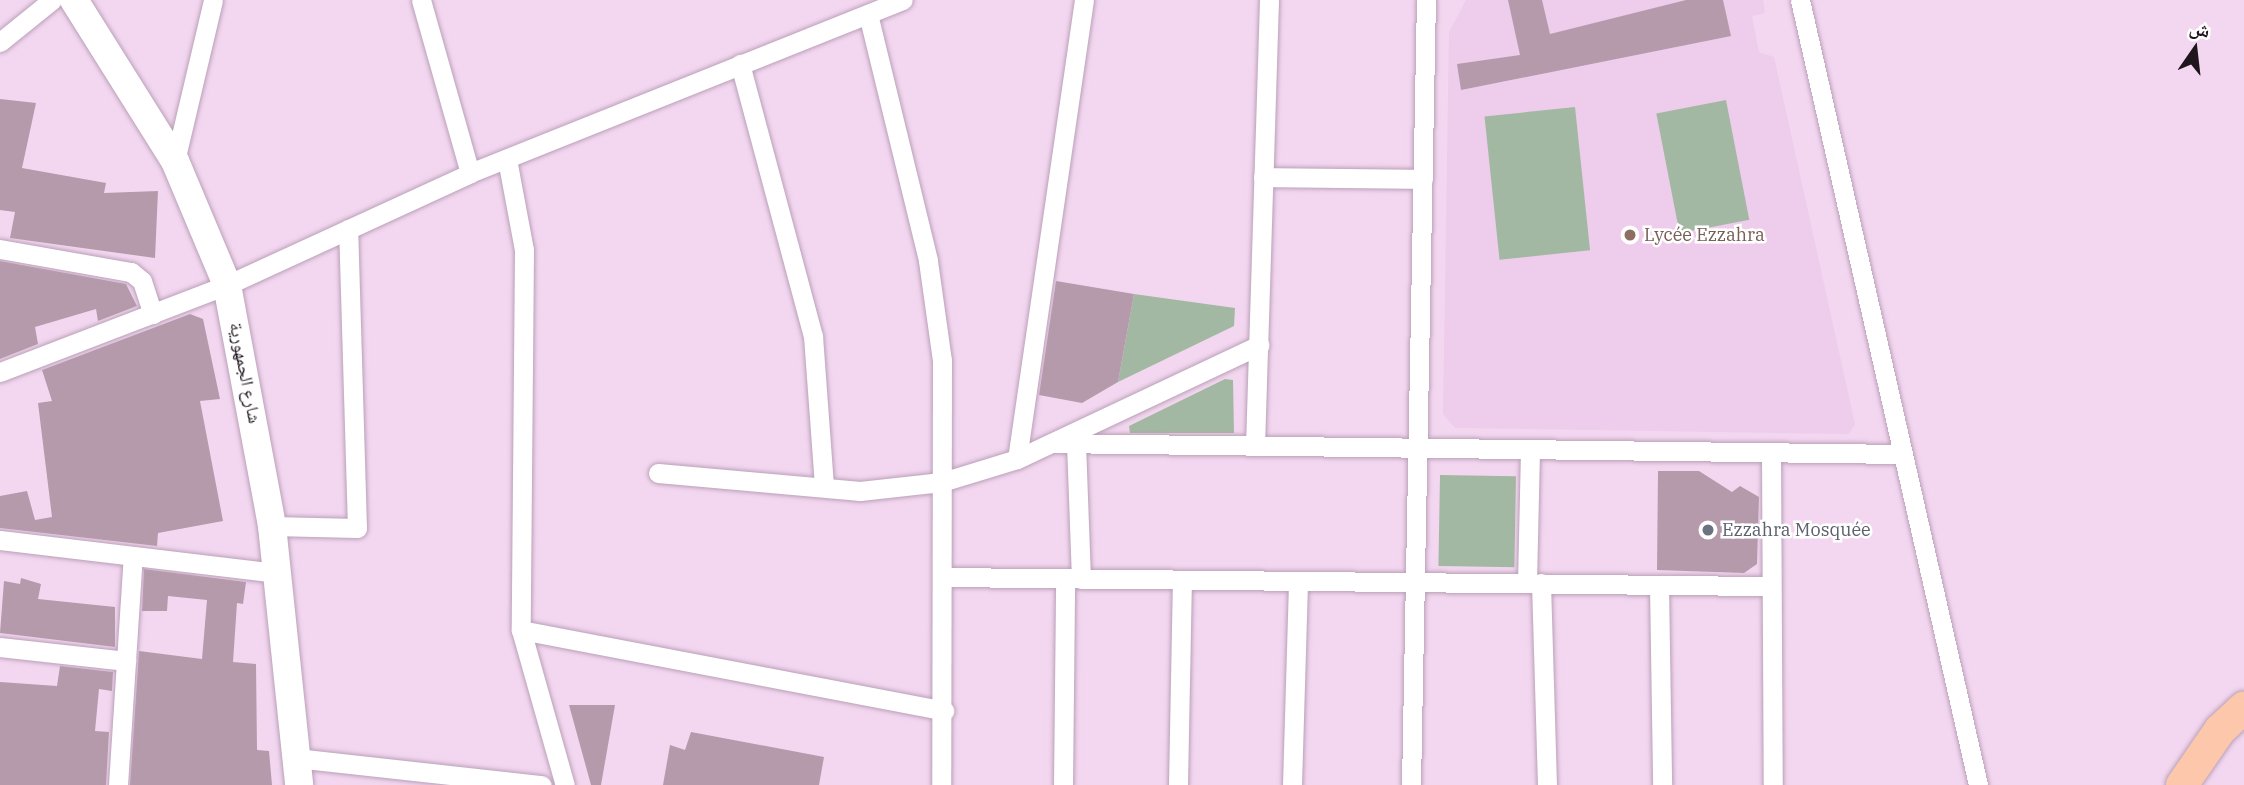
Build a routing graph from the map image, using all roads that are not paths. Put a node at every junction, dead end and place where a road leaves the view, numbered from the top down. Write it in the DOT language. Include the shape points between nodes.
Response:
graph roads {
  1 [pos="52,0"];
  2 [pos="74,0"];
  3 [pos="213,0"];
  4 [pos="421,0"];
  5 [pos="903,0"];
  6 [pos="1084,0"];
  7 [pos="1269,0"];
  8 [pos="1426,0"];
  9 [pos="1800,0"];
  10 [pos="868,14"];
  11 [pos="0,42"];
  12 [pos="740,64"];
  13 [pos="507,159"];
  14 [pos="175,161"];
  15 [pos="470,173"];
  16 [pos="1263,177"];
  17 [pos="1423,179"];
  18 [pos="348,229"];
  19 [pos="0,249"];
  20 [pos="227,285"];
  21 [pos="153,314"];
  22 [pos="1259,345"];
  23 [pos="0,372"];
  24 [pos="1052,443"];
  25 [pos="1076,443"];
  26 [pos="1255,446"];
  27 [pos="1418,448"];
  28 [pos="1530,449"];
  29 [pos="1771,452"];
  30 [pos="1902,454"];
  31 [pos="1017,459"];
  32 [pos="658,474"];
  33 [pos="942,482"];
  34 [pos="824,486"];
  35 [pos="272,526"];
  36 [pos="0,540"];
  37 [pos="133,556"];
  38 [pos="278,573"];
  39 [pos="944,577"];
  40 [pos="1073,578"];
  41 [pos="1182,580"];
  42 [pos="1298,581"];
  43 [pos="1416,582"];
  44 [pos="1534,583"];
  45 [pos="1659,585"];
  46 [pos="1768,586"];
  47 [pos="521,630"];
  48 [pos="0,647"];
  49 [pos="126,661"];
  50 [pos="2244,708"];
  51 [pos="944,711"];
  52 [pos="297,771"];
  53 [pos="118,785"];
  54 [pos="542,785"];
  55 [pos="565,785"];
  56 [pos="941,785"];
  57 [pos="1063,785"];
  58 [pos="1178,785"];
  59 [pos="1292,785"];
  60 [pos="1411,785"];
  61 [pos="1547,785"];
  62 [pos="1662,785"];
  63 [pos="1773,785"];
  64 [pos="1978,785"];
  65 [pos="2182,785"];
  1 -- 11 [label="street"];
  2 -- 14 [label="main road, شارع الجمهورية"];
  3 -- 14 [label="street"];
  4 -- 15 [label="street"];
  5 -- 10 [label="street"];
  6 -- 31 [label="street"];
  7 -- 16 [label="street"];
  8 -- 17 [label="street"];
  9 -- 30 [label="street"];
  10 -- 12 [label="street"];
  10 -- 33 [label="street" via="937,307"];
  12 -- 13 [label="street"];
  12 -- 34 [label="street" via="813,336 822,390"];
  13 -- 15 [label="street"];
  13 -- 47 [label="street" via="524,250"];
  14 -- 20 [label="main road, شارع الجمهورية"];
  15 -- 18 [label="street"];
  16 -- 17 [label="street"];
  16 -- 22 [label="street"];
  17 -- 27 [label="street"];
  18 -- 20 [label="street"];
  18 -- 35 [label="street" via="356,326 358,528"];
  19 -- 21 [label="street" via="131,272 142,281"];
  20 -- 21 [label="street"];
  20 -- 35 [label="main road, شارع الجمهورية"];
  21 -- 23 [label="street"];
  22 -- 24 [label="street"];
  22 -- 26 [label="street"];
  24 -- 25 [label="street"];
  24 -- 31 [label="street"];
  25 -- 26 [label="street"];
  25 -- 40 [label="street"];
  26 -- 27 [label="street"];
  27 -- 28 [label="street"];
  27 -- 43 [label="street"];
  28 -- 29 [label="street"];
  28 -- 44 [label="street"];
  29 -- 30 [label="street"];
  29 -- 46 [label="street"];
  30 -- 64 [label="street"];
  31 -- 33 [label="street"];
  32 -- 34 [label="street"];
  33 -- 34 [label="street" via="860,491"];
  33 -- 39 [label="street"];
  35 -- 38 [label="main road, شارع الجمهورية"];
  36 -- 37 [label="street"];
  37 -- 38 [label="street"];
  37 -- 49 [label="street"];
  38 -- 52 [label="main road, شارع الجمهورية"];
  39 -- 40 [label="street"];
  39 -- 51 [label="street"];
  40 -- 41 [label="street"];
  40 -- 57 [label="street"];
  41 -- 42 [label="street"];
  41 -- 58 [label="street"];
  42 -- 43 [label="street"];
  42 -- 59 [label="street"];
  43 -- 44 [label="street"];
  43 -- 60 [label="street"];
  44 -- 45 [label="street"];
  44 -- 61 [label="street"];
  45 -- 46 [label="street"];
  45 -- 62 [label="street"];
  46 -- 63 [label="street"];
  47 -- 51 [label="street"];
  47 -- 55 [label="street"];
  48 -- 49 [label="street"];
  49 -- 53 [label="street"];
  50 -- 65 [label="main road" via="2220,730"];
  51 -- 56 [label="street"];
  52 -- 54 [label="street"];
}
